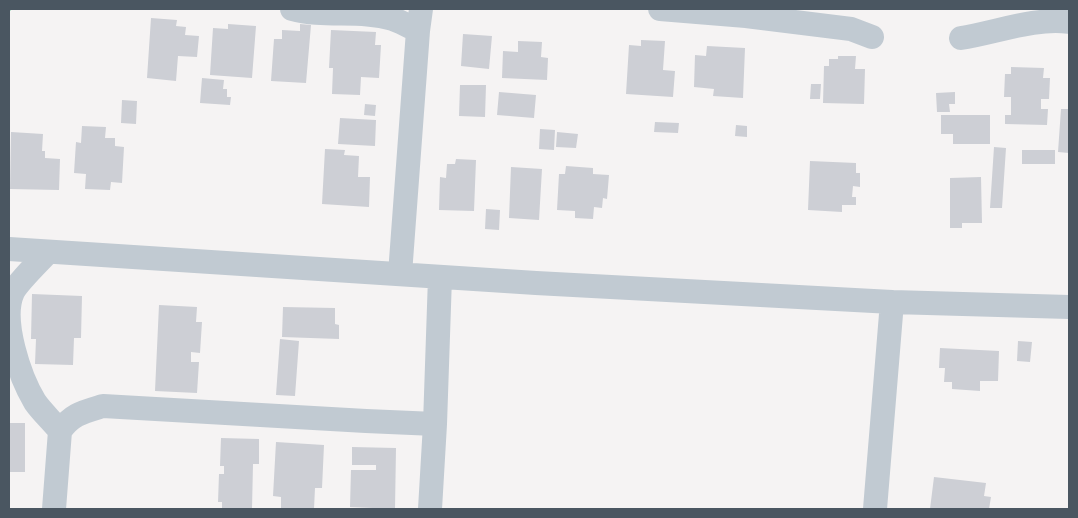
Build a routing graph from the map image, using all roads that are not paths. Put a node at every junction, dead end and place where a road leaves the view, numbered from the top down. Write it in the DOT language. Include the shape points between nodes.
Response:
graph roads {
  1 [pos="292,9"];
  2 [pos="660,9"];
  3 [pos="419,20"];
  4 [pos="1069,22"];
  5 [pos="872,37"];
  6 [pos="961,38"];
  7 [pos="9,249"];
  8 [pos="48,252"];
  9 [pos="400,274"];
  10 [pos="440,276"];
  11 [pos="892,302"];
  12 [pos="1069,307"];
  13 [pos="435,424"];
  14 [pos="60,431"];
  15 [pos="54,509"];
  16 [pos="430,509"];
  17 [pos="875,509"];
  1 -- 3 [label="street" via="391,18 403,23"];
  2 -- 5 [label="street" via="851,29"];
  3 -- 9 [label="street"];
  4 -- 6 [label="street" via="1052,20"];
  7 -- 8 [label="street"];
  8 -- 9 [label="street"];
  8 -- 14 [label="street" via="14,291 9,329 23,380 36,403"];
  9 -- 10 [label="street"];
  10 -- 11 [label="street"];
  10 -- 13 [label="street"];
  11 -- 12 [label="street"];
  11 -- 17 [label="street"];
  13 -- 14 [label="street" via="103,406 78,413"];
  13 -- 16 [label="street"];
  14 -- 15 [label="street"];
}
